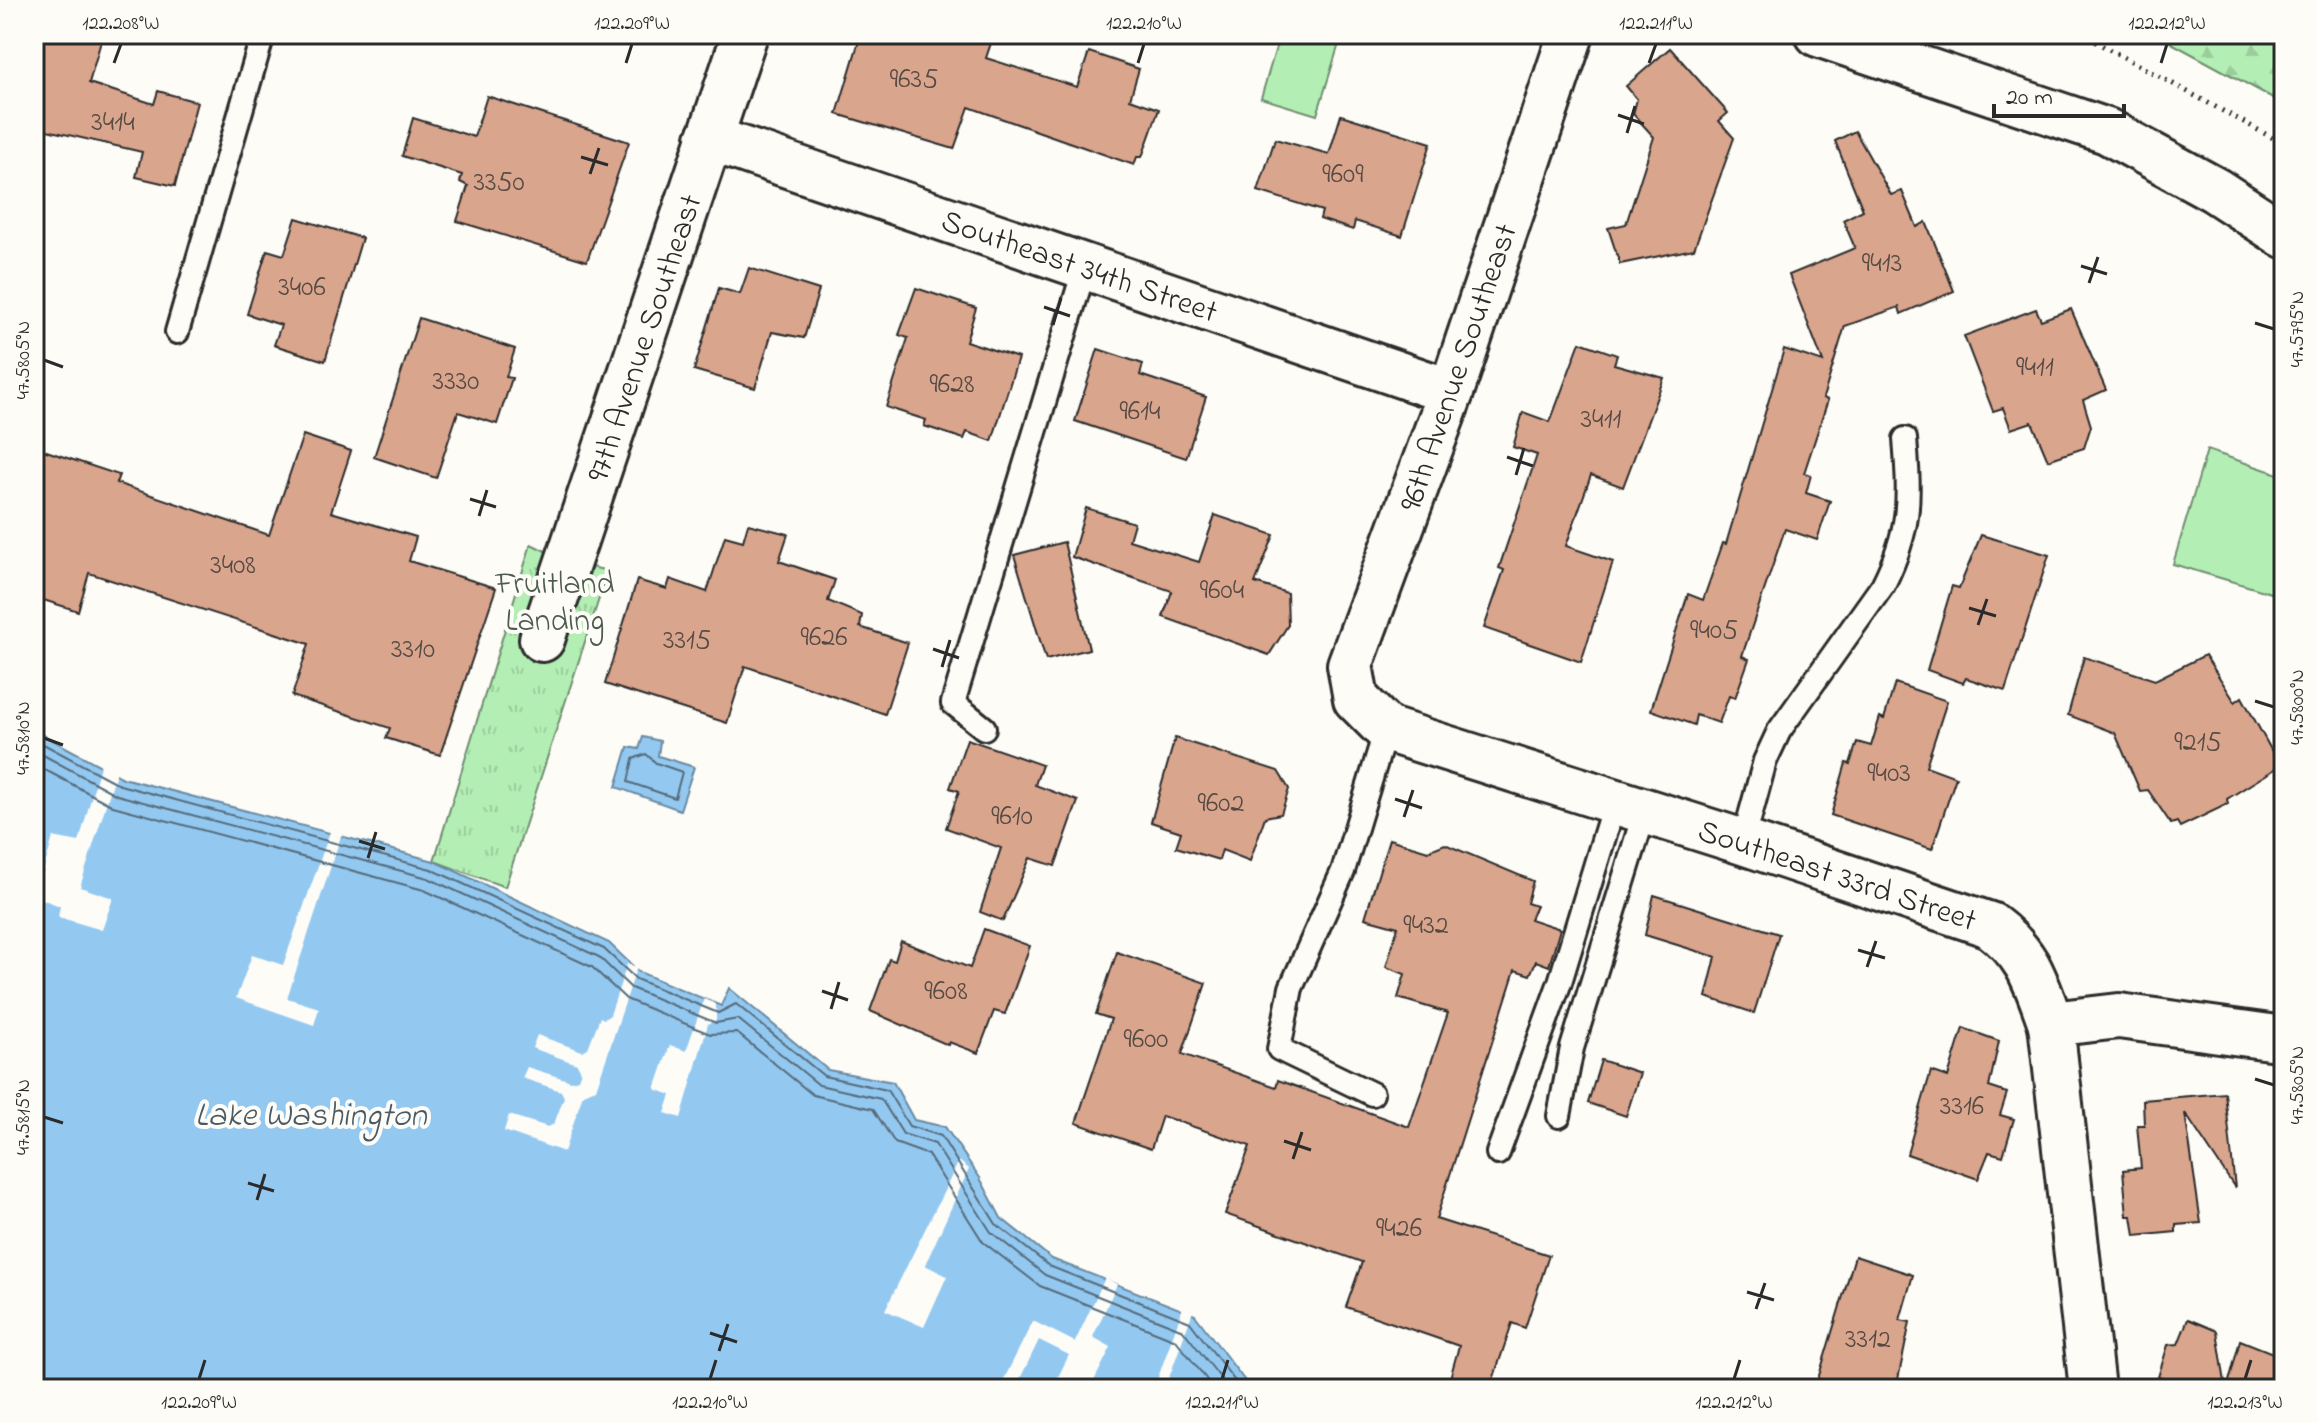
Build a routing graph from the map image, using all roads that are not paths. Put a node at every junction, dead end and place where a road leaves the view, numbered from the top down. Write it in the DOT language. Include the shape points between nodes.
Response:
graph roads {
  1 [pos="263,34"];
  2 [pos="745,34"];
  3 [pos="1571,34"];
  4 [pos="1818,34"];
  5 [pos="709,138"];
  6 [pos="2284,235"];
  7 [pos="1085,267"];
  8 [pos="177,332"];
  9 [pos="1451,392"];
  10 [pos="1905,439"];
  11 [pos="542,639"];
  12 [pos="1371,714"];
  13 [pos="984,728"];
  14 [pos="1630,806"];
  15 [pos="1743,842"];
  16 [pos="2051,1024"];
  17 [pos="2284,1039"];
  18 [pos="1372,1094"];
  19 [pos="1559,1116"];
  20 [pos="1498,1153"];
  21 [pos="2092,1389"];
  1 -- 8 [label="lane"];
  2 -- 5 [label="street, 97th Avenue Southeast"];
  3 -- 9 [label="street, 96th Avenue Southeast"];
  4 -- 6 [label="street" via="2107,131"];
  5 -- 7 [label="street, Southeast 34th Street"];
  5 -- 11 [label="street, 97th Avenue Southeast"];
  7 -- 9 [label="street, Southeast 34th Street"];
  7 -- 13 [label="lane" via="953,703"];
  9 -- 12 [label="street, 96th Avenue Southeast" via="1350,665"];
  10 -- 15 [label="lane" via="1910,502 1897,559 1779,731 1765,761"];
  12 -- 14 [label="street, Southeast 33rd Street"];
  12 -- 18 [label="lane" via="1343,871 1291,988 1279,1049"];
  14 -- 15 [label="street, Southeast 33rd Street"];
  14 -- 19 [label="lane"];
  14 -- 20 [label="lane"];
  15 -- 16 [label="street, Southeast 33rd Street" via="1990,925 2030,965"];
  16 -- 17 [label="street" via="2119,1016"];
  16 -- 21 [label="street, Southeast 33rd Street"];
}
